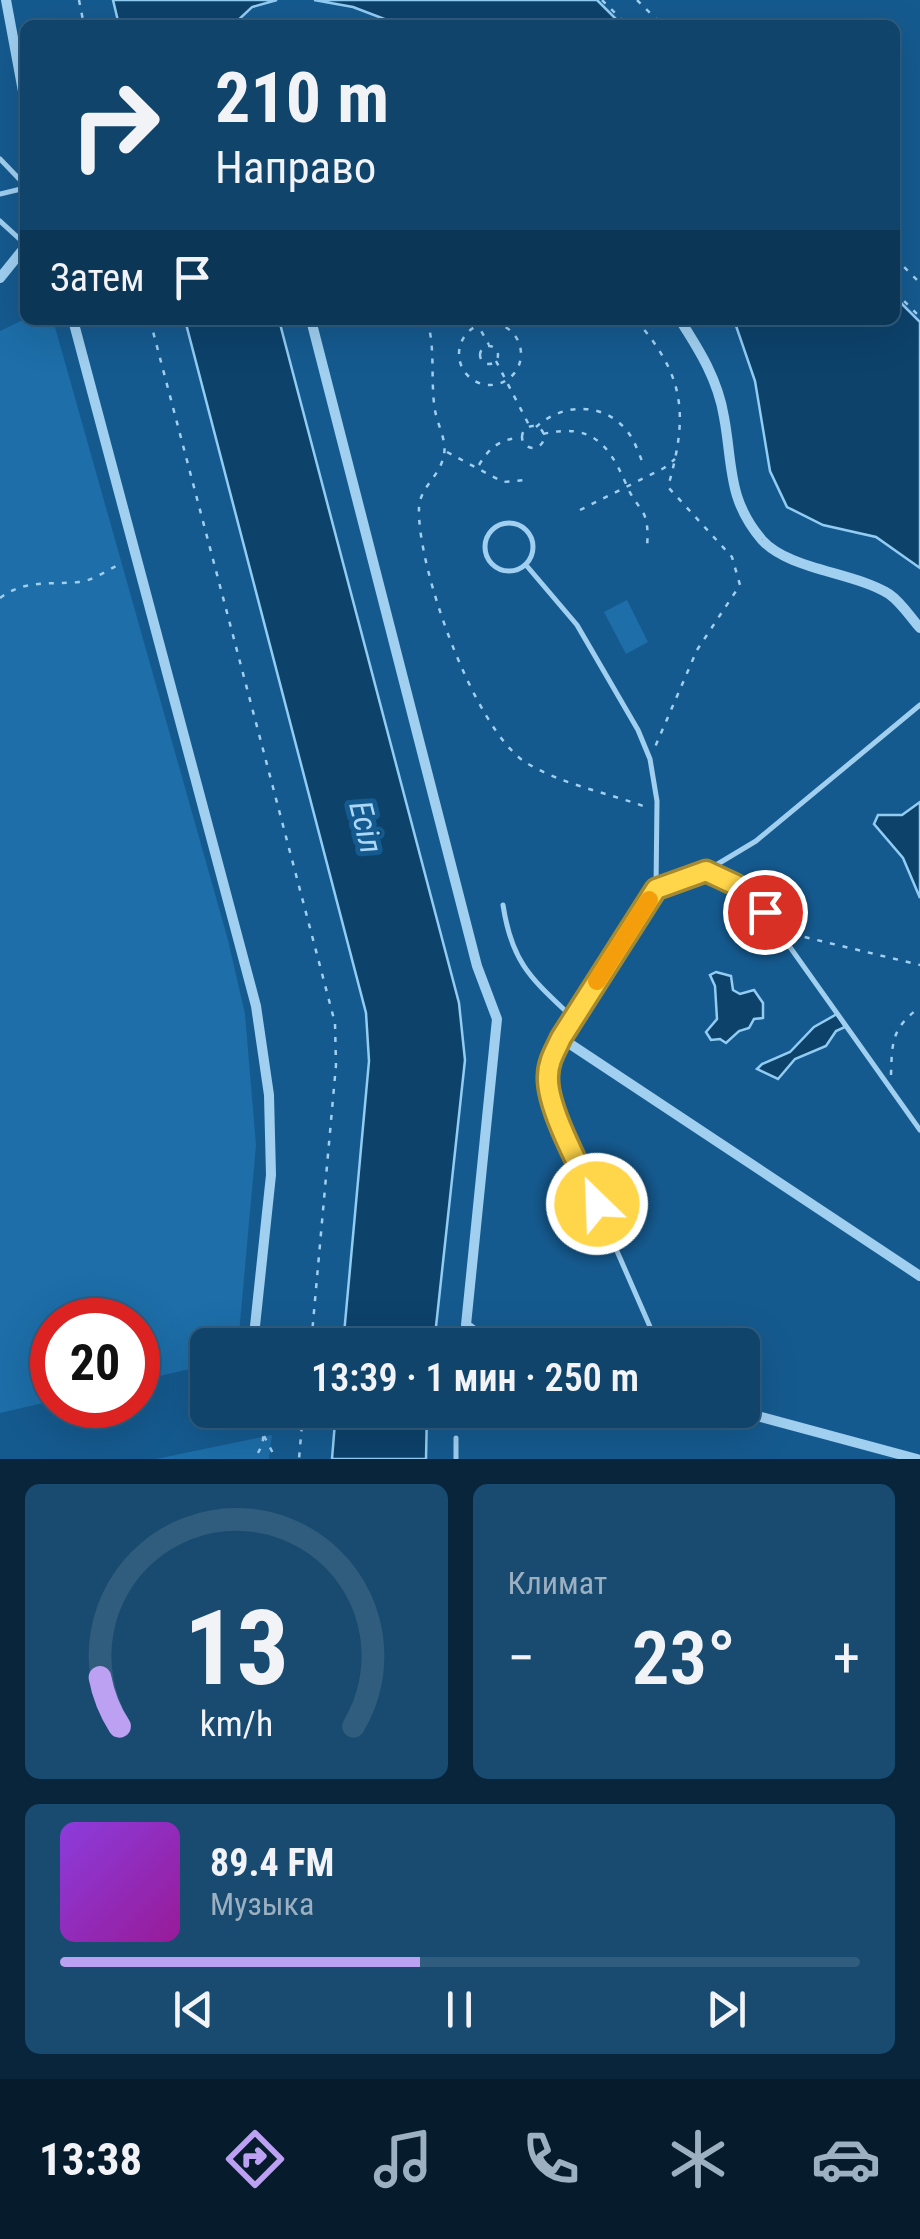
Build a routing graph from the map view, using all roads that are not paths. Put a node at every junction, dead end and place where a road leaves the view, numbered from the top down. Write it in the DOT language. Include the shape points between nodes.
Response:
graph roads {
  1 [pos="6,0"];
  2 [pos="20,75"];
  3 [pos="0,159"];
  4 [pos="20,181"];
  5 [pos="0,222"];
  6 [pos="20,241"];
  7 [pos="20,252"];
  8 [pos="0,278"];
  9 [pos="74,325"];
  10 [pos="312,325"];
  11 [pos="683,325"];
  12 [pos="526,565"];
  13 [pos="920,628"];
  14 [pos="920,705"];
  15 [pos="706,871"];
  16 [pos="656,889"];
  17 [pos="503,906"];
  18 [pos="573,1018"];
  19 [pos="561,1038"];
  20 [pos="920,1130"];
  21 [pos="920,1276"];
  22 [pos="255,1328"];
  23 [pos="470,1328"];
  24 [pos="651,1328"];
  25 [pos="760,1417"];
  26 [pos="456,1438"];
  27 [pos="456,1459"];
  28 [pos="917,1459"];
  1 -- 2 [label="street"];
  3 -- 4 [label="lane"];
  5 -- 6 [label="lane"];
  7 -- 8 [label="street"];
  9 -- 22 [label="street" via="256,1006 270,1095 271,1175"];
  10 -- 23 [label="street" via="477,966 497,1019"];
  11 -- 13 [label="street" via="710,366 740,507 764,542 891,595"];
  12 -- 12 [label="lane" via="532,539 511,522 497,525 484,548 489,562 514,572"];
  12 -- 16 [label="lane" via="577,625 650,759"];
  14 -- 15 [label="lane" via="756,841"];
  15 -- 16 [label="lane"];
  15 -- 20 [label="lane" via="736,885 765,912"];
  16 -- 18 [label="lane"];
  17 -- 18 [label="lane" via="522,966"];
  18 -- 19 [label="lane"];
  19 -- 21 [label="street"];
  19 -- 24 [label="lane" via="547,1080 551,1100"];
  25 -- 28 [label="street"];
  26 -- 27 [label="lane"];
}
